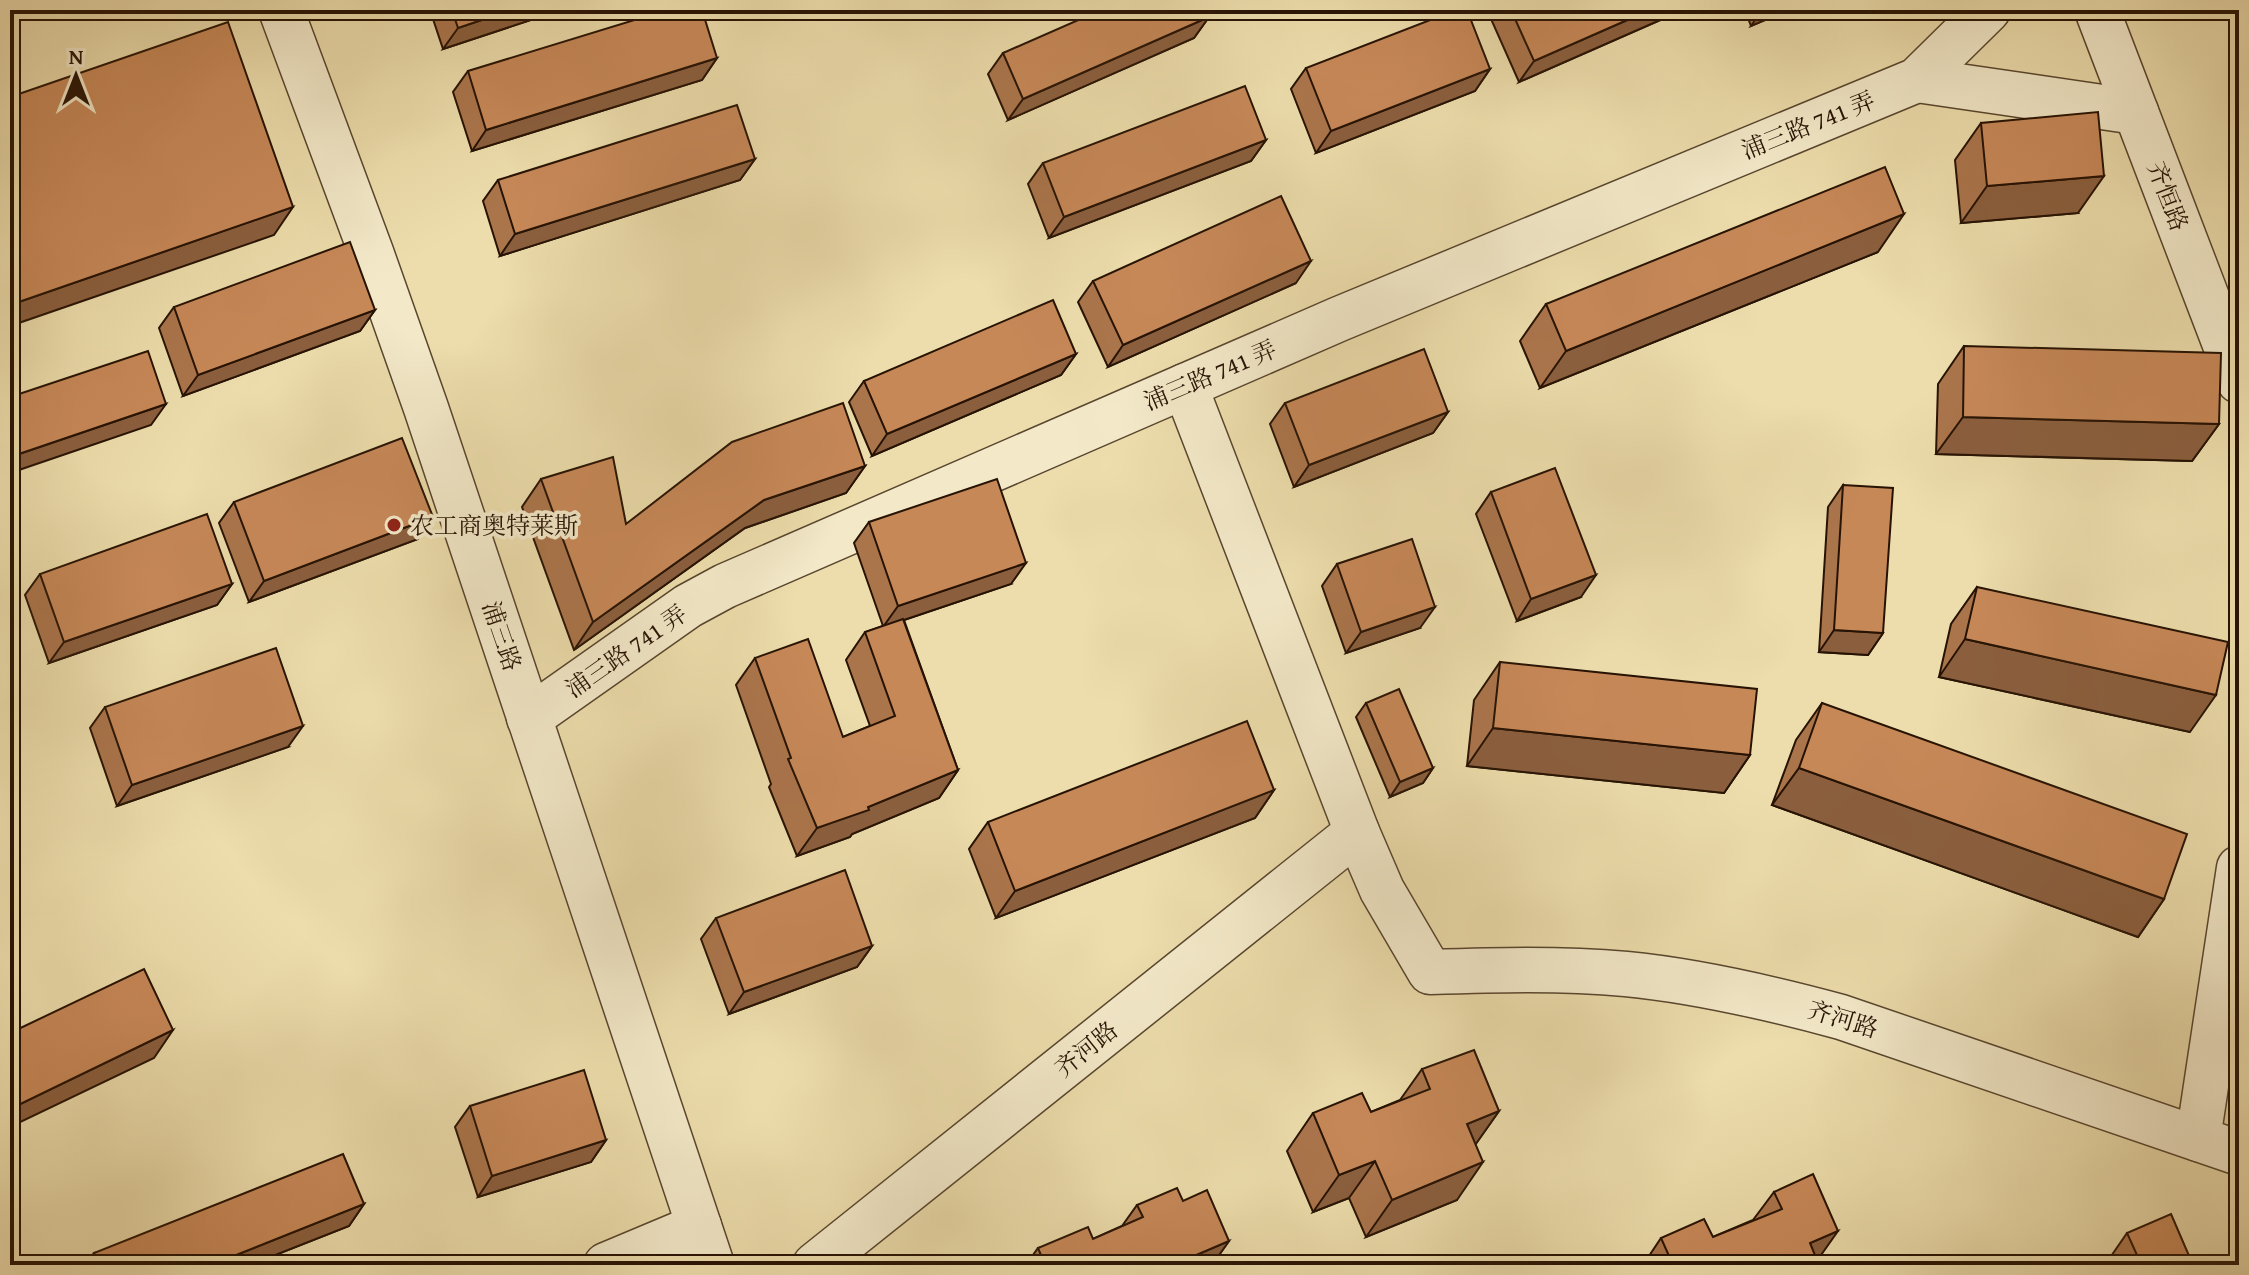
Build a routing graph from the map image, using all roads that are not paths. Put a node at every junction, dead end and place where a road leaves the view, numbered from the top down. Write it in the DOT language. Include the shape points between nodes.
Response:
graph roads {
  1 [pos="281,10"];
  2 [pos="1988,10"];
  3 [pos="2097,10"];
  4 [pos="1917,80"];
  5 [pos="2136,112"];
  6 [pos="2239,381"];
  7 [pos="1185,386"];
  8 [pos="529,718"];
  9 [pos="1357,832"];
  10 [pos="2239,868"];
  11 [pos="2198,1139"];
  12 [pos="2239,1153"];
  13 [pos="705,1245"];
  14 [pos="606,1265"];
  15 [pos="815,1265"];
  1 -- 8 [label="street, 浦三路" via="372,255"];
  2 -- 4 [label="street"];
  3 -- 5 [label="street, 齐恒路"];
  4 -- 5 [label="street"];
  4 -- 7 [label="street, 浦三路 741 弄"];
  5 -- 6 [label="street, 齐恒路"];
  7 -- 8 [label="street, 浦三路 741 弄" via="705,596"];
  7 -- 9 [label="street"];
  8 -- 13 [label="street, 浦三路"];
  9 -- 11 [label="street, 齐河路" via="1382,890 1430,972 1534,969 1627,974 1777,1000"];
  9 -- 15 [label="street, 齐河路"];
  10 -- 11 [label="street"];
  11 -- 12 [label="street, 齐河路"];
  13 -- 14 [label="street"];
}
